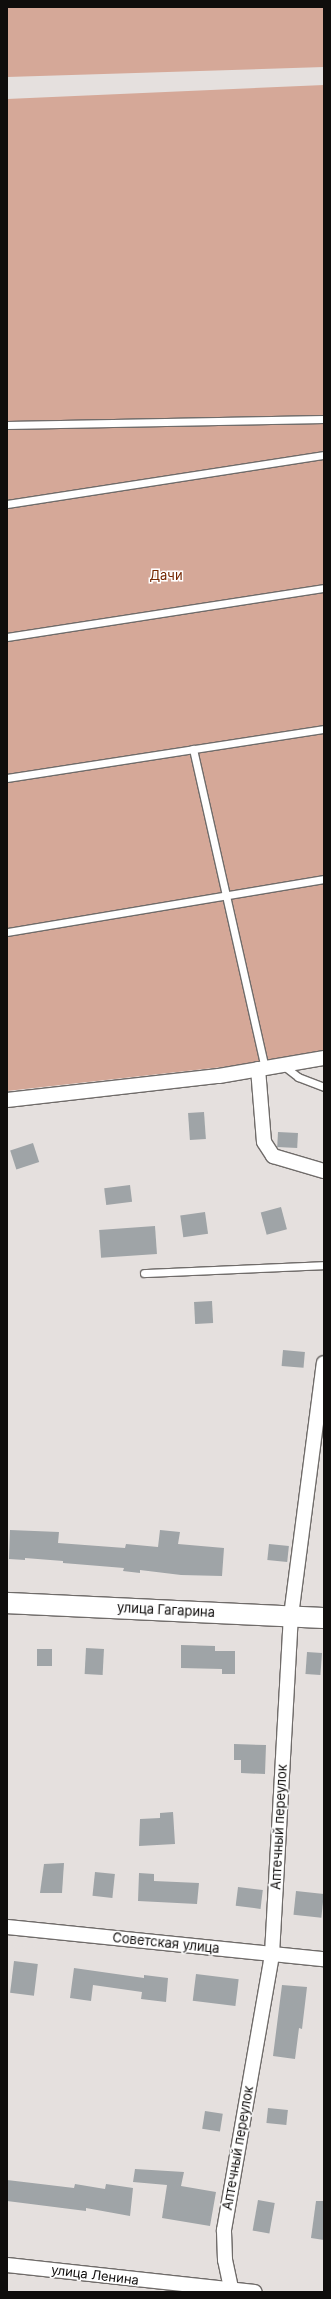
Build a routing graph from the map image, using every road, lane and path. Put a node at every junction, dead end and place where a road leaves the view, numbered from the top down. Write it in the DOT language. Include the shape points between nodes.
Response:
graph roads {
  1 [pos="324,419"];
  2 [pos="7,425"];
  3 [pos="324,455"];
  4 [pos="7,504"];
  5 [pos="324,588"];
  6 [pos="7,638"];
  7 [pos="324,729"];
  8 [pos="193,749"];
  9 [pos="7,778"];
  10 [pos="324,879"];
  11 [pos="226,894"];
  12 [pos="7,932"];
  13 [pos="324,1058"];
  14 [pos="282,1065"];
  15 [pos="262,1069"];
  16 [pos="324,1087"];
  17 [pos="7,1100"];
  18 [pos="324,1171"];
  19 [pos="324,1265"];
  20 [pos="144,1273"];
  21 [pos="324,1363"];
  22 [pos="7,1603"];
  23 [pos="291,1616"];
  24 [pos="324,1618"];
  25 [pos="7,1927"];
  26 [pos="272,1954"];
  27 [pos="324,1959"];
  28 [pos="7,2265"];
  29 [pos="229,2290"];
  30 [pos="255,2292"];
  1 -- 2 [label="lane"];
  3 -- 4 [label="lane"];
  5 -- 6 [label="lane"];
  7 -- 8 [label="lane"];
  8 -- 9 [label="lane"];
  8 -- 11 [label="lane"];
  10 -- 11 [label="lane"];
  11 -- 12 [label="lane"];
  11 -- 15 [label="lane"];
  13 -- 14 [label="street"];
  14 -- 15 [label="street"];
  14 -- 16 [label="lane" via="298,1077"];
  15 -- 17 [label="street"];
  15 -- 18 [label="street" via="264,1142 273,1156"];
  19 -- 20 [label="lane"];
  21 -- 23 [label="street, Аптечный переулок"];
  22 -- 23 [label="street, улица Гагарина"];
  23 -- 24 [label="street, улица Гагарина"];
  23 -- 26 [label="street, Аптечный переулок"];
  25 -- 26 [label="street, Советская улица"];
  26 -- 27 [label="street, Советская улица"];
  26 -- 29 [label="street, Аптечный переулок" via="224,2230"];
  28 -- 29 [label="street, улица Ленина"];
  29 -- 30 [label="street, улица Ленина"];
}
